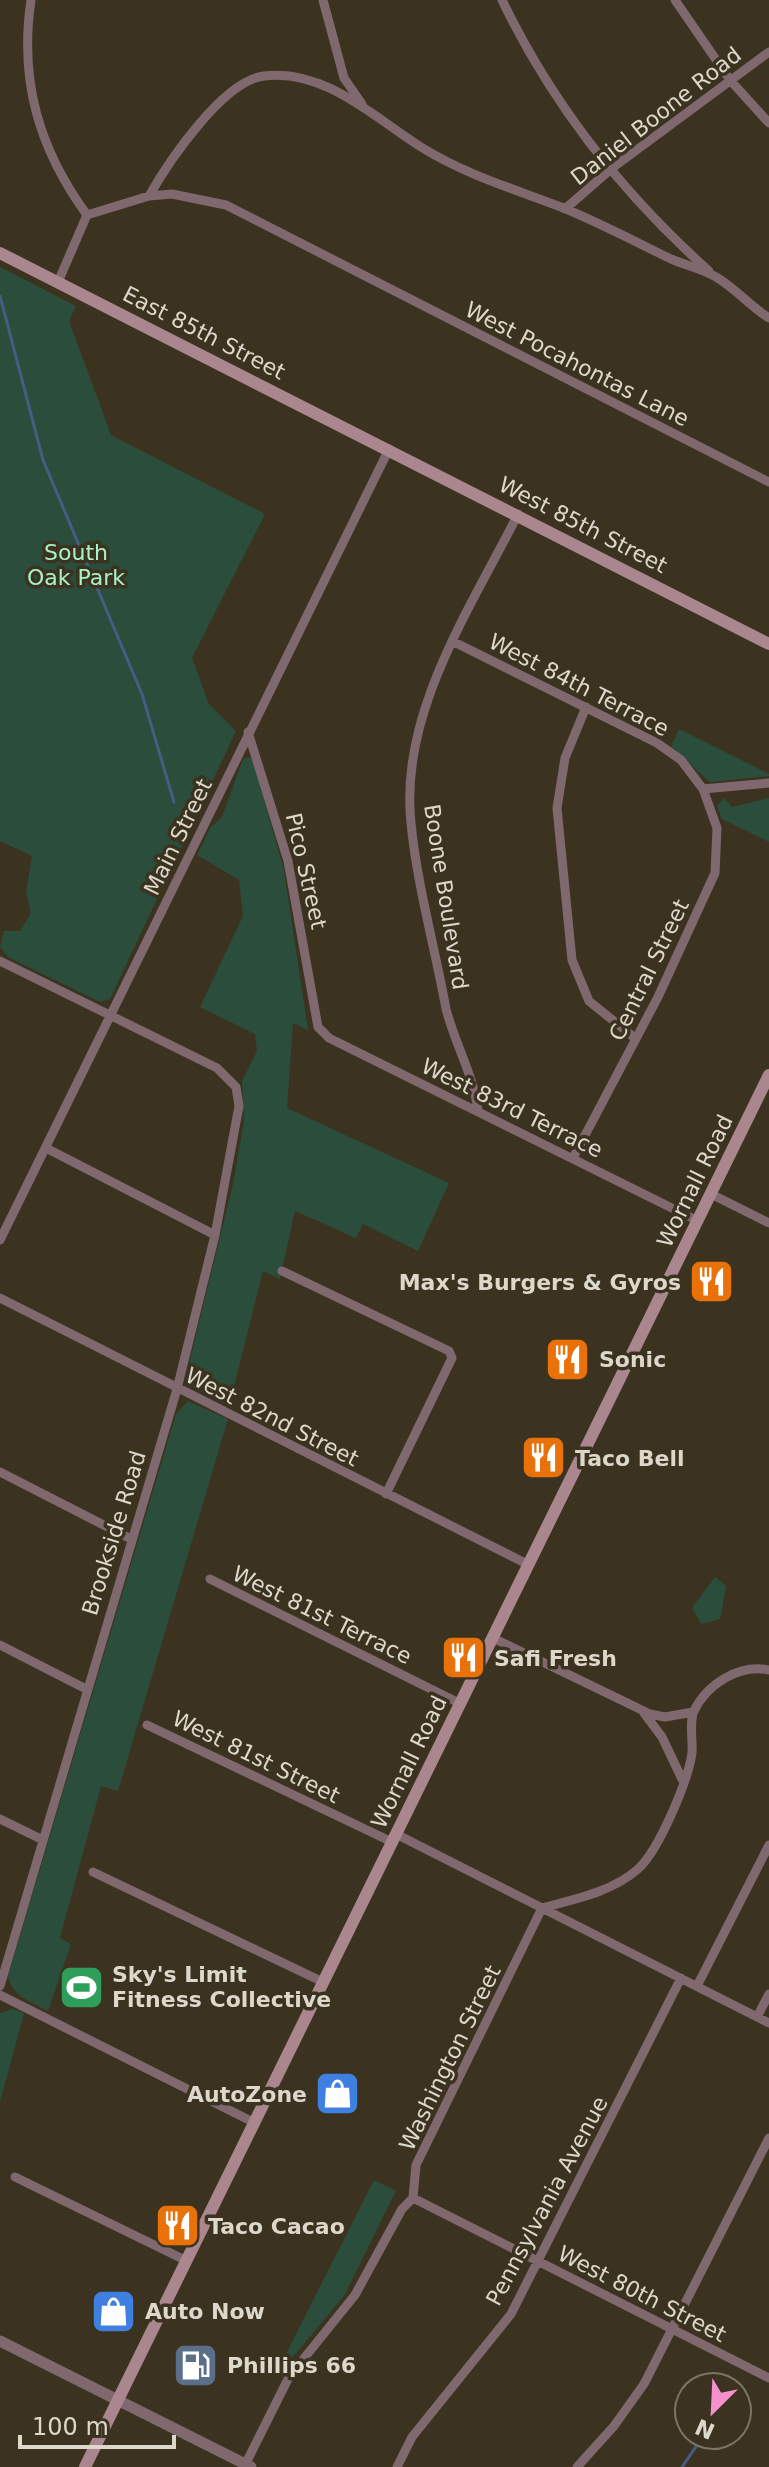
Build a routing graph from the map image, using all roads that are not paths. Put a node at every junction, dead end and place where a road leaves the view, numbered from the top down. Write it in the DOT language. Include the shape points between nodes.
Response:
graph roads {
  1 [pos="31,0"];
  2 [pos="323,0"];
  3 [pos="502,0"];
  4 [pos="675,0"];
  5 [pos="769,52"];
  6 [pos="730,80"];
  7 [pos="363,106"];
  8 [pos="769,123"];
  9 [pos="611,169"];
  10 [pos="149,196"];
  11 [pos="565,209"];
  12 [pos="87,215"];
  13 [pos="0,253"];
  14 [pos="715,276"];
  15 [pos="58,282"];
  16 [pos="769,318"];
  17 [pos="389,449"];
  18 [pos="769,482"];
  19 [pos="518,514"];
  20 [pos="766,640"];
  21 [pos="454,642"];
  22 [pos="586,707"];
  23 [pos="248,732"];
  24 [pos="769,783"];
  25 [pos="703,789"];
  26 [pos="0,961"];
  27 [pos="110,1016"];
  28 [pos="315,1021"];
  29 [pos="636,1039"];
  30 [pos="769,1075"];
  31 [pos="478,1111"];
  32 [pos="46,1148"];
  33 [pos="573,1158"];
  34 [pos="711,1194"];
  35 [pos="698,1221"];
  36 [pos="769,1223"];
  37 [pos="215,1235"];
  38 [pos="0,1240"];
  39 [pos="282,1271"];
  40 [pos="0,1298"];
  41 [pos="177,1389"];
  42 [pos="0,1472"];
  43 [pos="386,1494"];
  44 [pos="131,1539"];
  45 [pos="529,1565"];
  46 [pos="210,1579"];
  47 [pos="493,1638"];
  48 [pos="0,1645"];
  49 [pos="769,1670"];
  50 [pos="86,1689"];
  51 [pos="461,1704"];
  52 [pos="642,1710"];
  53 [pos="693,1712"];
  54 [pos="147,1725"];
  55 [pos="682,1779"];
  56 [pos="0,1819"];
  57 [pos="394,1838"];
  58 [pos="43,1840"];
  59 [pos="769,1845"];
  60 [pos="93,1872"];
  61 [pos="542,1908"];
  62 [pos="681,1978"];
  63 [pos="323,1982"];
  64 [pos="0,1986"];
  65 [pos="697,1986"];
  66 [pos="769,1994"];
  67 [pos="0,1995"];
  68 [pos="757,2017"];
  69 [pos="769,2023"];
  70 [pos="255,2123"];
  71 [pos="769,2138"];
  72 [pos="15,2177"];
  73 [pos="413,2198"];
  74 [pos="187,2261"];
  75 [pos="538,2262"];
  76 [pos="673,2329"];
  77 [pos="0,2341"];
  78 [pos="769,2378"];
  79 [pos="120,2399"];
  80 [pos="247,2466"];
  81 [pos="85,2467"];
  82 [pos="397,2467"];
  83 [pos="577,2467"];
  1 -- 12 [label="street" via="27,73 33,108 63,182"];
  2 -- 7 [label="street" via="344,78"];
  3 -- 9 [label="street" via="544,78"];
  4 -- 6 [label="street"];
  5 -- 6 [label="street, Daniel Boone Road"];
  6 -- 8 [label="street"];
  6 -- 9 [label="street, Daniel Boone Road"];
  7 -- 10 [label="street" via="316,83 261,76 221,98 168,163"];
  7 -- 11 [label="street" via="424,149"];
  9 -- 11 [label="street, Daniel Boone Road"];
  9 -- 14 [label="street" via="661,228"];
  10 -- 12 [label="street, West Pocahontas Lane"];
  10 -- 18 [label="street, West Pocahontas Lane" via="172,194 226,205"];
  11 -- 14 [label="street"];
  12 -- 15 [label="street"];
  13 -- 15 [label="main road, East 85th Street"];
  14 -- 16 [label="street"];
  15 -- 17 [label="main road, East 85th Street"];
  17 -- 19 [label="main road, West 85th Street"];
  17 -- 23 [label="street, Main Street"];
  19 -- 20 [label="main road, West 85th Street"];
  19 -- 21 [label="street, Boone Boulevard"];
  21 -- 22 [label="street, West 84th Terrace"];
  21 -- 31 [label="street, Boone Boulevard" via="420,726 410,822 446,1009"];
  22 -- 25 [label="street, West 84th Terrace" via="657,743 681,760"];
  22 -- 29 [label="street" via="565,758 557,808 572,960 589,1001"];
  23 -- 27 [label="street, Main Street"];
  23 -- 28 [label="street, Pico Street" via="288,861"];
  24 -- 25 [label="street"];
  25 -- 29 [label="street, Central Street" via="717,828 715,873"];
  26 -- 27 [label="street"];
  27 -- 32 [label="street, Main Street"];
  27 -- 37 [label="street, Brookside Road" via="217,1068 236,1087 236,1137"];
  28 -- 31 [label="street, West 83rd Terrace" via="329,1038"];
  29 -- 33 [label="street, Central Street"];
  30 -- 34 [label="main road, Wornall Road"];
  31 -- 33 [label="street, West 83rd Terrace"];
  32 -- 37 [label="street"];
  32 -- 38 [label="street, Main Street"];
  33 -- 35 [label="street, West 83rd Terrace"];
  34 -- 35 [label="main road, Wornall Road"];
  34 -- 36 [label="street"];
  35 -- 45 [label="main road, Wornall Road"];
  37 -- 41 [label="street, Brookside Road"];
  39 -- 43 [label="street" via="449,1351 452,1358 443,1379"];
  40 -- 41 [label="street, West 82nd Street"];
  41 -- 43 [label="street, West 82nd Street"];
  41 -- 44 [label="street, Brookside Road"];
  42 -- 44 [label="street"];
  43 -- 45 [label="street, West 82nd Street"];
  44 -- 50 [label="street, Brookside Road"];
  45 -- 47 [label="main road, Wornall Road"];
  46 -- 51 [label="street, West 81st Terrace"];
  47 -- 51 [label="main road, Wornall Road"];
  47 -- 52 [label="street"];
  48 -- 50 [label="street"];
  49 -- 53 [label="street" via="733,1673"];
  50 -- 58 [label="street, Brookside Road"];
  51 -- 57 [label="main road, Wornall Road"];
  52 -- 53 [label="street" via="665,1717"];
  52 -- 55 [label="street"];
  53 -- 55 [label="street" via="691,1755"];
  54 -- 57 [label="street, West 81st Street"];
  55 -- 61 [label="street" via="659,1842 640,1868 616,1884"];
  56 -- 58 [label="street"];
  57 -- 61 [label="street, West 81st Street"];
  57 -- 63 [label="main road, Wornall Road"];
  58 -- 64 [label="street, Brookside Road"];
  59 -- 65 [label="street"];
  60 -- 63 [label="street"];
  61 -- 62 [label="street, West 81st Street"];
  61 -- 73 [label="street, Washington Street" via="416,2165"];
  62 -- 65 [label="street, West 81st Street"];
  62 -- 75 [label="street, Pennsylvania Avenue"];
  63 -- 70 [label="main road, Wornall Road"];
  65 -- 68 [label="street, West 81st Street"];
  66 -- 68 [label="street"];
  67 -- 70 [label="street"];
  68 -- 69 [label="street, West 81st Street"];
  70 -- 74 [label="main road, Wornall Road"];
  71 -- 76 [label="street"];
  72 -- 74 [label="street"];
  73 -- 75 [label="street, West 80th Street"];
  73 -- 80 [label="street, Washington Street" via="355,2295 289,2377"];
  74 -- 79 [label="main road, Wornall Road"];
  75 -- 76 [label="street, West 80th Street"];
  75 -- 82 [label="street, Pennsylvania Avenue" via="511,2314 412,2437"];
  76 -- 78 [label="street, West 80th Street"];
  76 -- 83 [label="street" via="644,2384"];
  77 -- 79 [label="street"];
  79 -- 80 [label="street"];
  79 -- 81 [label="main road, Wornall Road"];
}
